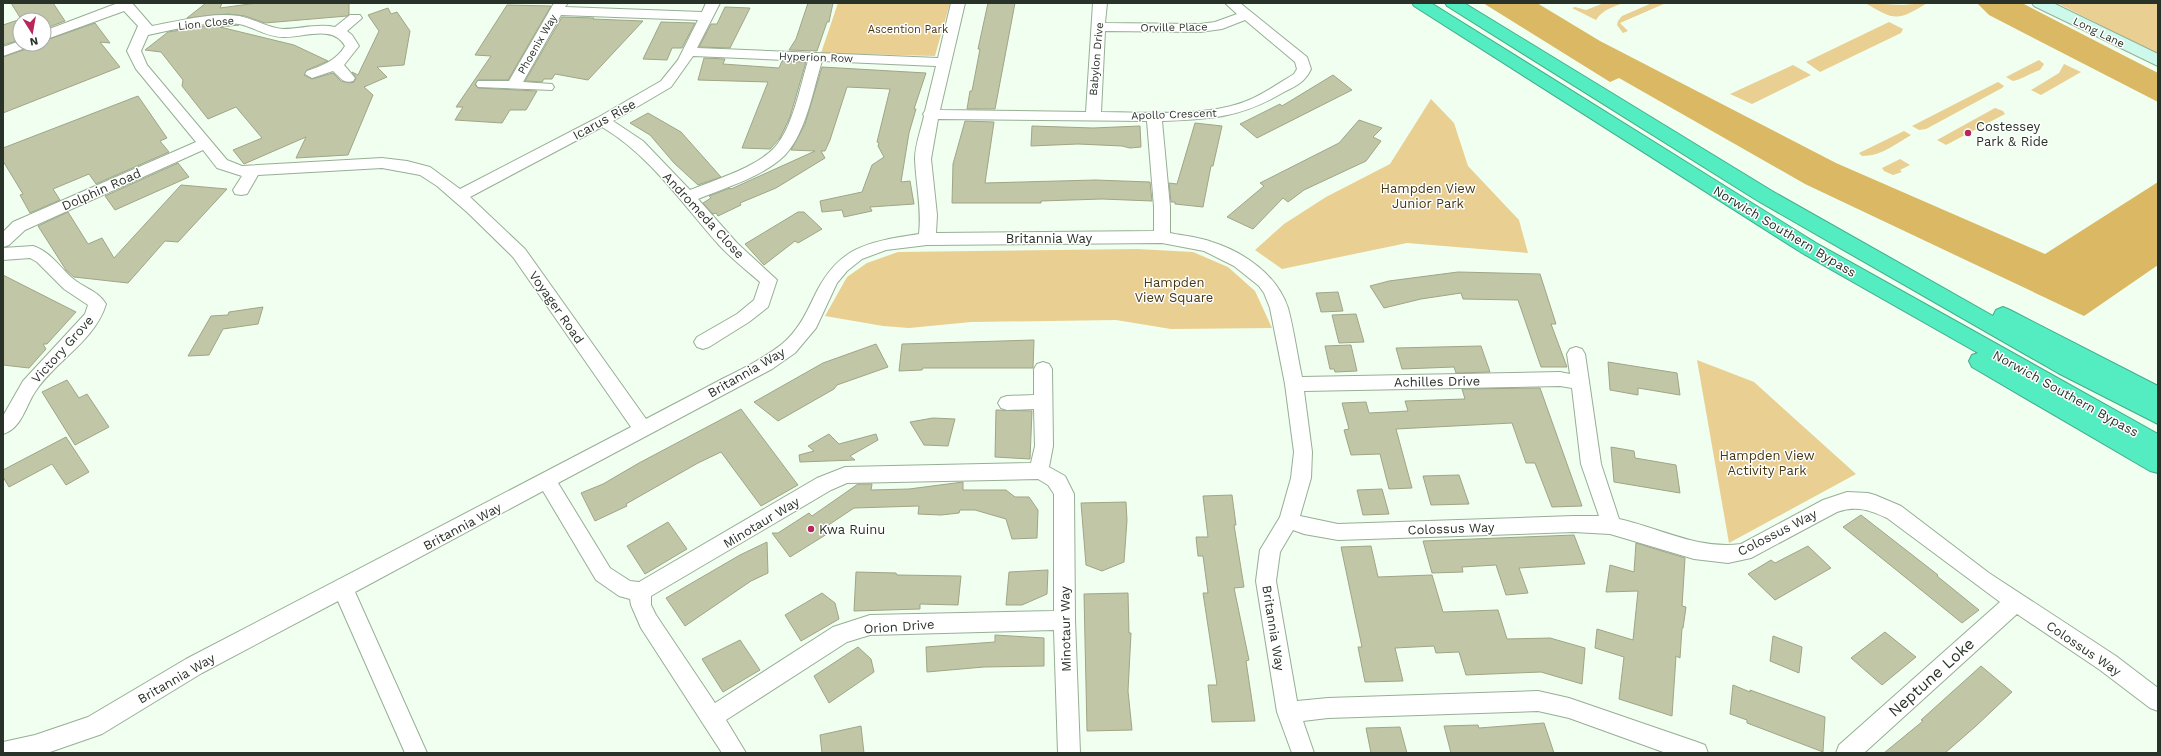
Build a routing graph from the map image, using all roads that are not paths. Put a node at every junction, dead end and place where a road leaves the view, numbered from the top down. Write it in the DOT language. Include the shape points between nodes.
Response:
graph roads {
  1 [pos="713,3"];
  2 [pos="958,3"];
  3 [pos="1100,3"];
  4 [pos="1232,3"];
  5 [pos="1420,3"];
  6 [pos="1453,3"];
  7 [pos="2040,3"];
  8 [pos="126,4"];
  9 [pos="559,7"];
  10 [pos="1246,15"];
  11 [pos="707,16"];
  12 [pos="355,18"];
  13 [pos="1099,27"];
  14 [pos="339,30"];
  15 [pos="143,32"];
  16 [pos="52,33"];
  17 [pos="689,52"];
  18 [pos="1540,56"];
  19 [pos="816,57"];
  20 [pos="2158,61"];
  21 [pos="943,62"];
  22 [pos="336,65"];
  23 [pos="312,74"];
  24 [pos="348,78"];
  25 [pos="1547,82"];
  26 [pos="483,84"];
  27 [pos="514,85"];
  28 [pos="547,86"];
  29 [pos="930,114"];
  30 [pos="1093,116"];
  31 [pos="1154,117"];
  32 [pos="602,121"];
  33 [pos="204,144"];
  34 [pos="253,170"];
  35 [pos="241,190"];
  36 [pos="458,197"];
  37 [pos="688,197"];
  38 [pos="1162,237"];
  39 [pos="927,239"];
  40 [pos="3,241"];
  41 [pos="3,254"];
  42 [pos="703,342"];
  43 [pos="1576,354"];
  44 [pos="1043,369"];
  45 [pos="1580,382"];
  46 [pos="1294,384"];
  47 [pos="2158,396"];
  48 [pos="1043,402"];
  49 [pos="1007,403"];
  50 [pos="2158,415"];
  51 [pos="3,427"];
  52 [pos="642,428"];
  53 [pos="2158,445"];
  54 [pos="2158,464"];
  55 [pos="1039,471"];
  56 [pos="546,481"];
  57 [pos="1289,520"];
  58 [pos="1610,526"];
  59 [pos="343,589"];
  60 [pos="640,590"];
  61 [pos="2015,602"];
  62 [pos="1064,620"];
  63 [pos="2158,701"];
  64 [pos="1288,712"];
  65 [pos="712,717"];
  66 [pos="4,753"];
  67 [pos="416,753"];
  68 [pos="735,753"];
  69 [pos="1068,753"];
  70 [pos="1303,753"];
  71 [pos="1697,753"];
  72 [pos="1847,753"];
  1 -- 11 [label="street, Icarus Rise"];
  2 -- 21 [label="street"];
  3 -- 13 [label="street, Babylon Drive"];
  4 -- 10 [label="street, Apollo Crescent"];
  5 -- 25 [label="highway, Norwich Southern Bypass"];
  6 -- 18 [label="highway, Norwich Southern Bypass"];
  7 -- 20 [label="street, Long Lane"];
  8 -- 15 [label="street" via="145,26"];
  8 -- 16 [label="street"];
  9 -- 11 [label="street"];
  9 -- 27 [label="street, Phoenix Way"];
  10 -- 13 [label="street, Orville Place" via="1217,26 1200,28"];
  10 -- 31 [label="street, Apollo Crescent" via="1302,60 1304,69 1300,77 1255,103 1238,109"];
  11 -- 17 [label="street, Icarus Rise"];
  12 -- 14 [label="street"];
  13 -- 30 [label="street, Babylon Drive"];
  14 -- 15 [label="street, Lion Close" via="280,33 252,22 235,19"];
  14 -- 22 [label="street" via="349,38 352,46 348,55"];
  15 -- 33 [label="street" via="134,51 141,66"];
  17 -- 19 [label="street, Hyperion Row"];
  17 -- 32 [label="street, Icarus Rise" via="676,74 666,84"];
  18 -- 47 [label="highway" via="1935,280"];
  18 -- 50 [label="highway, Norwich Southern Bypass" via="1772,200 2066,367"];
  19 -- 21 [label="street, Hyperion Row"];
  19 -- 37 [label="street" via="791,131 780,150 763,164"];
  21 -- 29 [label="street"];
  22 -- 23 [label="street"];
  22 -- 24 [label="street"];
  25 -- 53 [label="highway, Norwich Southern Bypass" via="1809,248"];
  25 -- 54 [label="highway" via="1706,196 1867,295"];
  26 -- 27 [label="street, Phoenix Way"];
  27 -- 28 [label="street, Phoenix Way"];
  29 -- 30 [label="street, Apollo Crescent"];
  29 -- 39 [label="street" via="923,159 929,215"];
  30 -- 31 [label="street, Apollo Crescent"];
  31 -- 38 [label="street" via="1163,212"];
  32 -- 36 [label="street, Icarus Rise"];
  32 -- 37 [label="street, Andromeda Close" via="634,142"];
  33 -- 34 [label="street" via="222,164 240,171"];
  33 -- 40 [label="street, Dolphin Road" via="25,223 7,235"];
  34 -- 35 [label="street"];
  34 -- 36 [label="street" via="388,163 425,172 442,182"];
  36 -- 52 [label="street, Voyager Road" via="520,253"];
  37 -- 42 [label="street, Andromeda Close" via="727,243 769,280 762,303 743,318"];
  38 -- 39 [label="street, Britannia Way"];
  38 -- 46 [label="street, Britannia Way" via="1208,246 1240,262 1265,282 1279,308"];
  39 -- 52 [label="street, Britannia Way" via="884,245 856,255 841,266 830,280 810,323 789,348 766,364"];
  41 -- 51 [label="street, Victory Grove" via="33,252 97,304 93,317 29,386 10,420"];
  43 -- 45 [label="street"];
  44 -- 48 [label="street"];
  45 -- 46 [label="street, Achilles Drive" via="1560,379"];
  45 -- 58 [label="street" via="1591,464"];
  46 -- 57 [label="street, Britannia Way" via="1303,452 1301,478"];
  48 -- 49 [label="street"];
  48 -- 55 [label="street" via="1044,446"];
  52 -- 56 [label="street, Britannia Way"];
  55 -- 60 [label="street, Minotaur Way" via="845,474 657,584"];
  55 -- 62 [label="street, Minotaur Way" via="1051,475 1062,487 1064,494"];
  56 -- 59 [label="street, Britannia Way"];
  56 -- 60 [label="street" via="603,574 626,590"];
  57 -- 58 [label="street, Colossus Way" via="1304,526 1338,532 1574,524"];
  57 -- 64 [label="street, Britannia Way" via="1270,550 1266,581"];
  58 -- 61 [label="street, Colossus Way" via="1696,549 1733,555 1744,552 1830,506 1847,500 1868,501 1894,512"];
  59 -- 66 [label="street, Britannia Way" via="194,666 94,726 35,746"];
  59 -- 67 [label="street"];
  60 -- 65 [label="street" via="648,621"];
  61 -- 63 [label="street, Colossus Way" via="2108,663"];
  61 -- 72 [label="street, Neptune Loke"];
  62 -- 65 [label="street, Orion Drive" via="870,626 841,634"];
  62 -- 69 [label="street, Minotaur Way"];
  64 -- 70 [label="street, Britannia Way"];
  64 -- 71 [label="street" via="1328,708 1538,701 1569,708"];
  65 -- 68 [label="street"];
}
